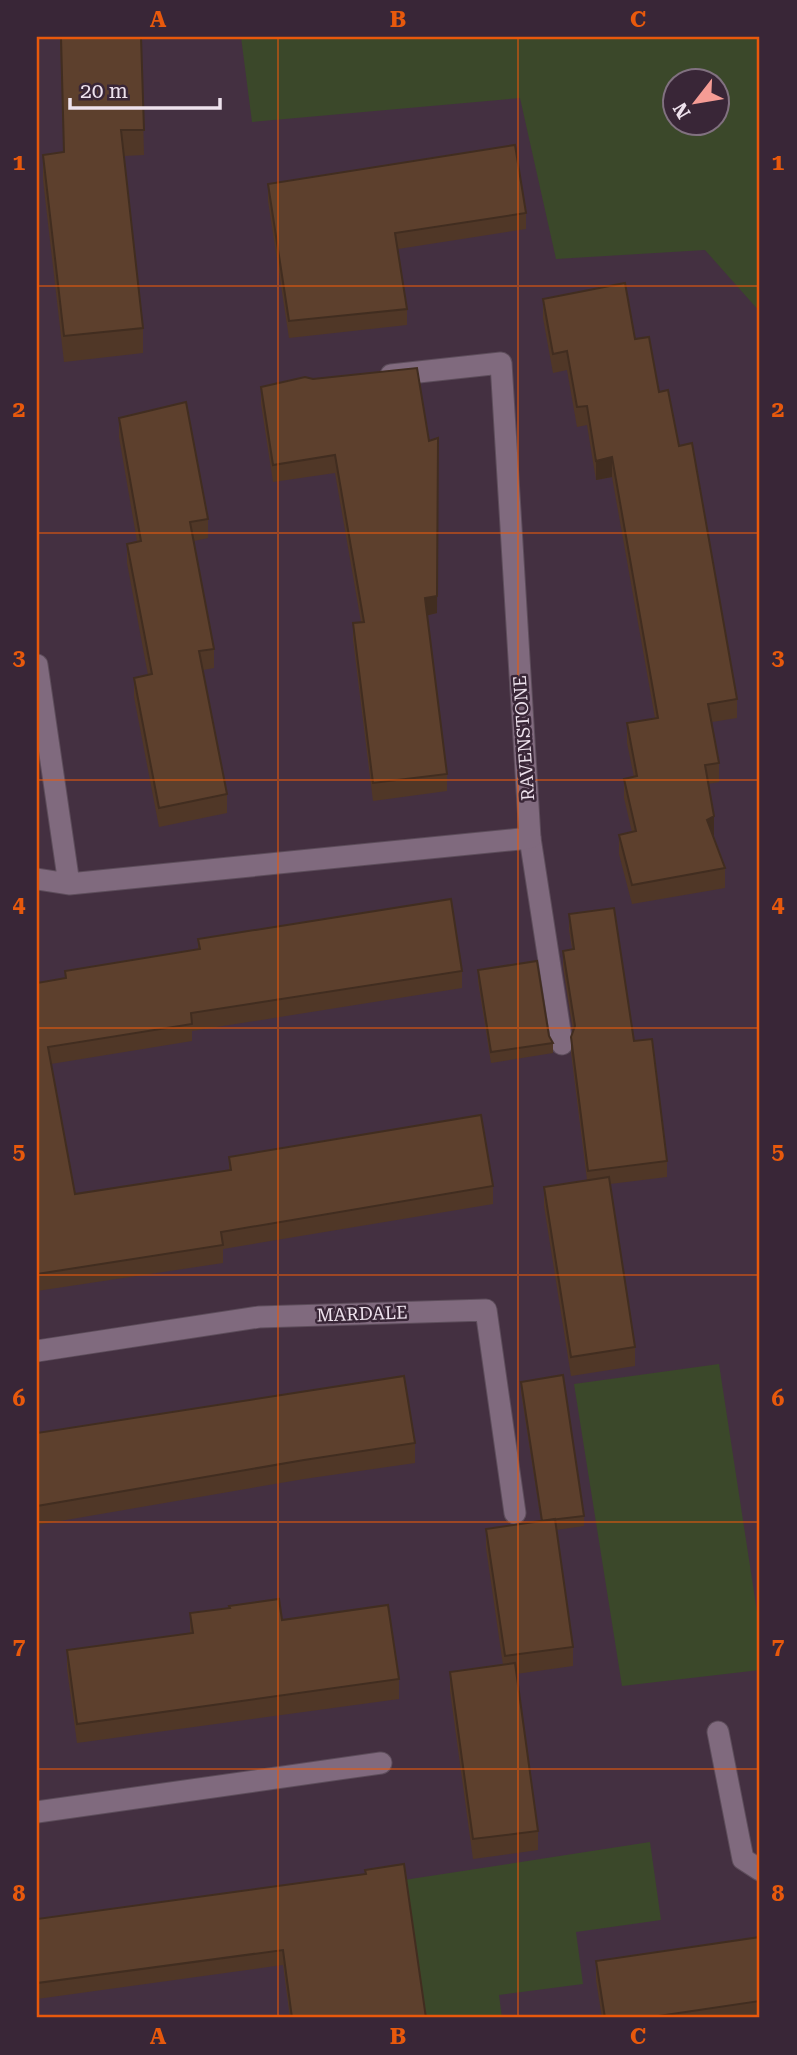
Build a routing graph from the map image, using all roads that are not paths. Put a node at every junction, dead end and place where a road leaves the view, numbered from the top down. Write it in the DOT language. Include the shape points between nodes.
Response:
graph roads {
  1 [pos="366,377"];
  2 [pos="37,665"];
  3 [pos="530,838"];
  4 [pos="37,879"];
  5 [pos="69,884"];
  6 [pos="562,1044"];
  7 [pos="37,1351"];
  8 [pos="514,1513"];
  9 [pos="718,1732"];
  10 [pos="381,1763"];
  11 [pos="37,1812"];
  12 [pos="760,1870"];
  1 -- 3 [label="street, RAVENSTONE" via="500,363"];
  2 -- 5 [label="street"];
  3 -- 5 [label="street"];
  3 -- 6 [label="street"];
  4 -- 5 [label="street"];
  7 -- 8 [label="street, MARDALE" via="259,1317 486,1310"];
  9 -- 12 [label="street" via="743,1859"];
  10 -- 11 [label="street"];
}
